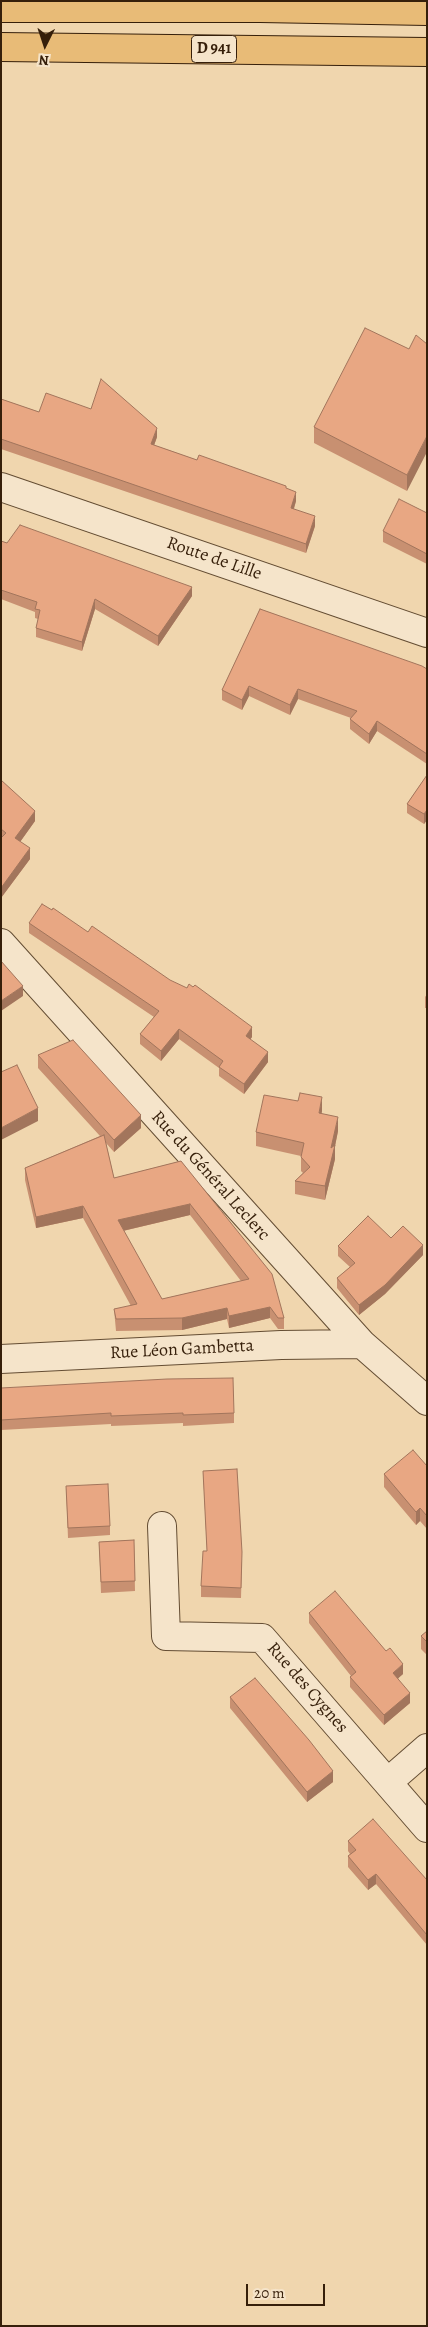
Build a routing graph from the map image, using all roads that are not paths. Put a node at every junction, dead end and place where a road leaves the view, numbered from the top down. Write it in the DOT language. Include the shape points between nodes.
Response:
graph roads {
  1 [pos="1,8"];
  2 [pos="427,11"];
  3 [pos="1,48"];
  4 [pos="427,52"];
  5 [pos="1,487"];
  6 [pos="427,633"];
  7 [pos="1,943"];
  8 [pos="362,1344"];
  9 [pos="1,1359"];
  10 [pos="427,1401"];
  11 [pos="162,1526"];
  12 [pos="427,1748"];
  13 [pos="388,1782"];
  14 [pos="427,1828"];
  1 -- 2 [label="highway"];
  3 -- 4 [label="highway, D 941"];
  5 -- 6 [label="street, Route de Lille"];
  7 -- 8 [label="street, Rue du Général Leclerc"];
  8 -- 9 [label="street, Rue Léon Gambetta"];
  8 -- 10 [label="street, Rue du Général Leclerc"];
  11 -- 13 [label="street, Rue des Cygnes" via="166,1636 262,1638"];
  12 -- 13 [label="street"];
  13 -- 14 [label="street"];
}
